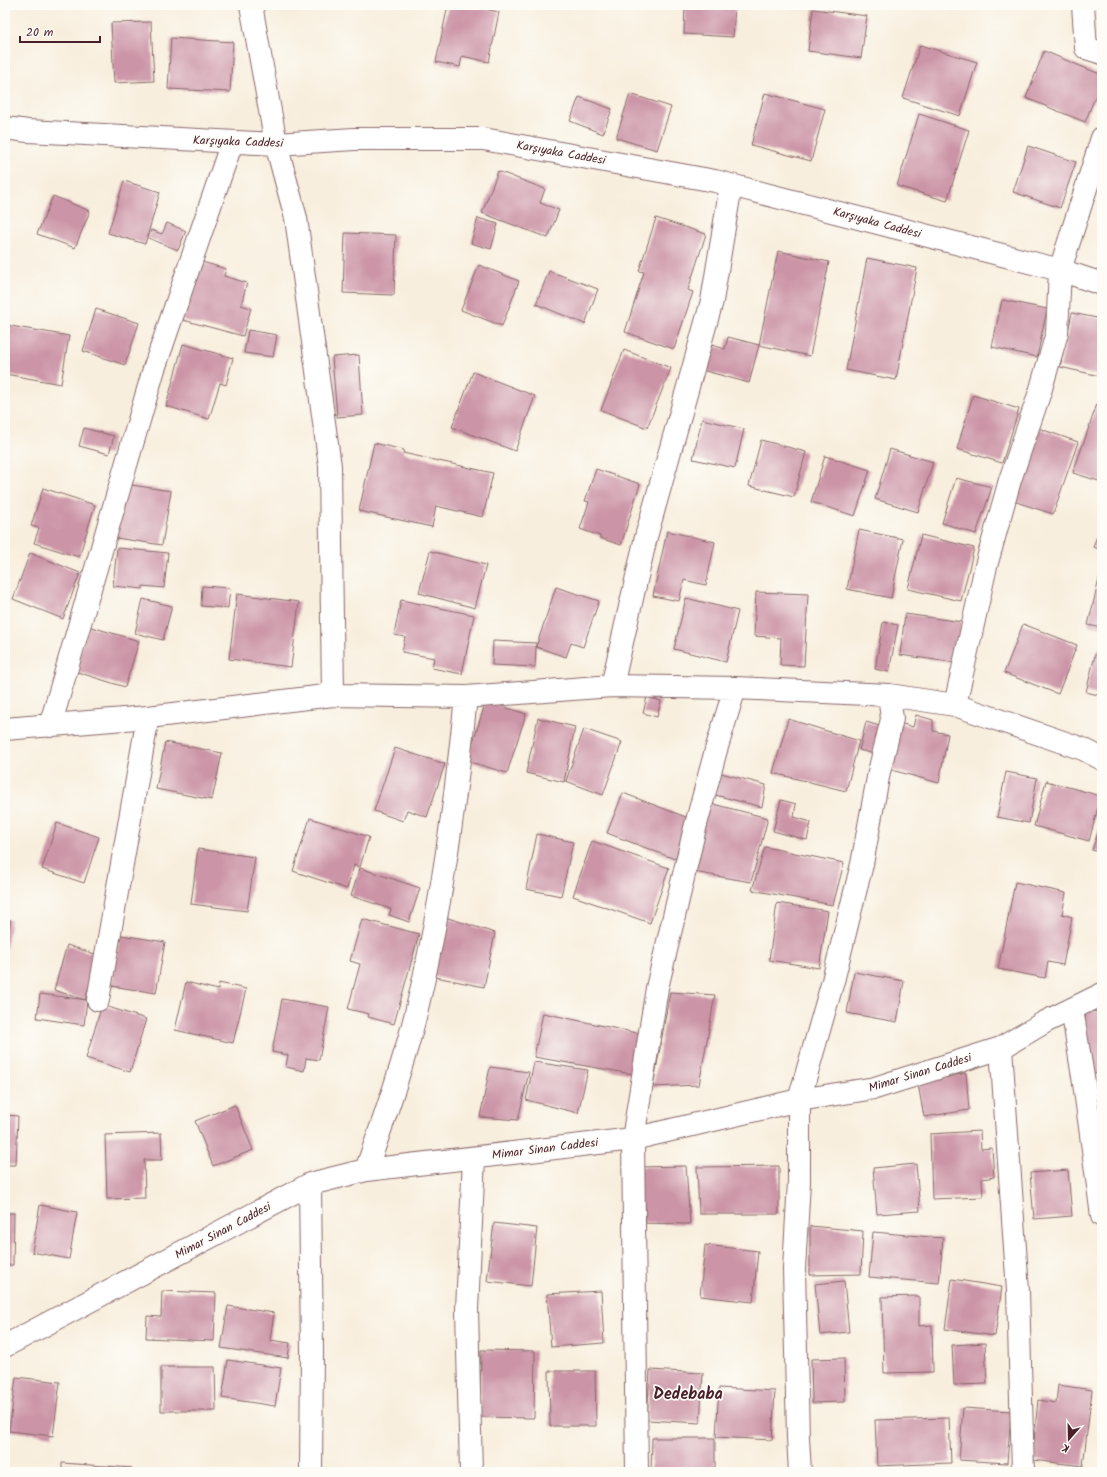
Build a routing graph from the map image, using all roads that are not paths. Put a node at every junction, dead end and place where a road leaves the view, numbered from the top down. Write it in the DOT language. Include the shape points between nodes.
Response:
graph roads {
  1 [pos="251,5"];
  2 [pos="1083,5"];
  3 [pos="1102,53"];
  4 [pos="5,128"];
  5 [pos="1102,138"];
  6 [pos="232,142"];
  7 [pos="276,144"];
  8 [pos="731,185"];
  9 [pos="1060,270"];
  10 [pos="1102,284"];
  11 [pos="612,686"];
  12 [pos="735,688"];
  13 [pos="333,695"];
  14 [pos="889,695"];
  15 [pos="466,697"];
  16 [pos="955,705"];
  17 [pos="148,717"];
  18 [pos="50,726"];
  19 [pos="5,729"];
  20 [pos="1102,759"];
  21 [pos="1102,994"];
  22 [pos="98,1000"];
  23 [pos="1072,1009"];
  24 [pos="1002,1048"];
  25 [pos="799,1100"];
  26 [pos="633,1139"];
  27 [pos="474,1158"];
  28 [pos="366,1170"];
  29 [pos="310,1184"];
  30 [pos="1102,1216"];
  31 [pos="5,1346"];
  32 [pos="311,1472"];
  33 [pos="471,1472"];
  34 [pos="637,1472"];
  35 [pos="800,1472"];
  36 [pos="1023,1472"];
  1 -- 7 [label="street"];
  2 -- 3 [label="street" via="1086,48"];
  4 -- 6 [label="street, Karşıyaka Caddesi"];
  5 -- 9 [label="street"];
  6 -- 7 [label="street, Karşıyaka Caddesi"];
  6 -- 18 [label="street" via="154,369"];
  7 -- 8 [label="street, Karşıyaka Caddesi" via="354,139 483,139"];
  7 -- 13 [label="street" via="296,218 330,466"];
  8 -- 9 [label="street, Karşıyaka Caddesi"];
  8 -- 11 [label="street" via="712,301 646,537"];
  9 -- 10 [label="street, Karşıyaka Caddesi"];
  9 -- 16 [label="street" via="1057,333 990,552"];
  11 -- 12 [label="street"];
  11 -- 15 [label="street"];
  12 -- 14 [label="street"];
  12 -- 26 [label="street" via="694,832 658,988"];
  13 -- 15 [label="street"];
  13 -- 17 [label="street"];
  14 -- 16 [label="street"];
  14 -- 25 [label="street" via="892,719 862,864 833,981"];
  15 -- 28 [label="street" via="456,796 438,917 415,1018 388,1110"];
  16 -- 20 [label="street" via="1083,749"];
  17 -- 18 [label="street"];
  17 -- 22 [label="street"];
  18 -- 19 [label="street"];
  21 -- 23 [label="street, Mimar Sinan Caddesi"];
  23 -- 24 [label="street, Mimar Sinan Caddesi"];
  23 -- 30 [label="street"];
  24 -- 25 [label="street, Mimar Sinan Caddesi" via="875,1088"];
  24 -- 36 [label="street" via="1018,1291"];
  25 -- 26 [label="street, Mimar Sinan Caddesi"];
  25 -- 35 [label="street" via="799,1182 794,1269"];
  26 -- 27 [label="street, Mimar Sinan Caddesi"];
  26 -- 34 [label="street"];
  27 -- 28 [label="street, Mimar Sinan Caddesi"];
  27 -- 33 [label="street" via="467,1309"];
  28 -- 29 [label="street, Mimar Sinan Caddesi"];
  29 -- 31 [label="street, Mimar Sinan Caddesi"];
  29 -- 32 [label="street"];
}
